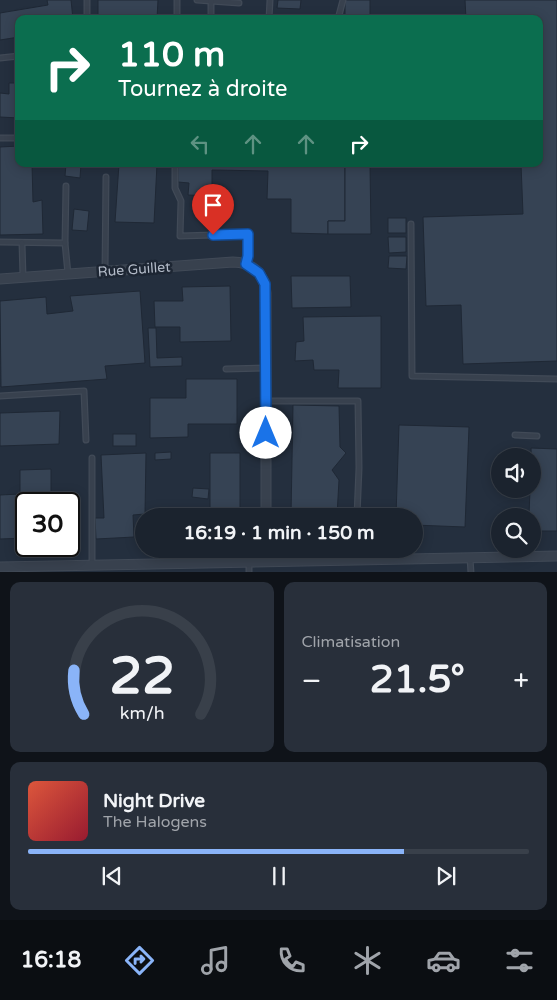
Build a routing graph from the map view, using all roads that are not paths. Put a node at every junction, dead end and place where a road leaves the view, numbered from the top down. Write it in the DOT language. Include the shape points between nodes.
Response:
graph roads {
  1 [pos="87,0"];
  2 [pos="177,0"];
  3 [pos="197,0"];
  4 [pos="270,0"];
  5 [pos="343,0"];
  6 [pos="211,1"];
  7 [pos="239,3"];
  8 [pos="88,15"];
  9 [pos="177,15"];
  10 [pos="211,15"];
  11 [pos="269,15"];
  12 [pos="339,15"];
  13 [pos="15,56"];
  14 [pos="0,58"];
  15 [pos="0,138"];
  16 [pos="15,138"];
  17 [pos="175,167"];
  18 [pos="106,177"];
  19 [pos="66,186"];
  20 [pos="411,224"];
  21 [pos="0,242"];
  22 [pos="22,242"];
  23 [pos="66,243"];
  24 [pos="246,264"];
  25 [pos="105,271"];
  26 [pos="68,274"];
  27 [pos="23,277"];
  28 [pos="0,279"];
  29 [pos="266,368"];
  30 [pos="226,369"];
  31 [pos="557,380"];
  32 [pos="0,396"];
  33 [pos="266,401"];
  34 [pos="515,435"];
  35 [pos="537,436"];
  36 [pos="86,440"];
  37 [pos="92,458"];
  38 [pos="266,508"];
  39 [pos="357,508"];
  40 [pos="557,556"];
  41 [pos="266,558"];
  42 [pos="470,558"];
  43 [pos="355,560"];
  44 [pos="249,562"];
  45 [pos="266,562"];
  46 [pos="92,565"];
  47 [pos="0,567"];
  48 [pos="249,572"];
  49 [pos="471,572"];
  1 -- 8 [label="lane"];
  2 -- 9 [label="lane"];
  3 -- 6 [label="lane"];
  4 -- 11 [label="lane"];
  5 -- 12 [label="lane"];
  6 -- 7 [label="lane"];
  6 -- 10 [label="lane"];
  13 -- 14 [label="lane"];
  15 -- 16 [label="lane"];
  17 -- 24 [label="lane" via="175,188 181,201 180,236 248,234"];
  18 -- 25 [label="lane"];
  19 -- 23 [label="lane"];
  20 -- 31 [label="lane" via="412,376"];
  21 -- 22 [label="lane"];
  22 -- 23 [label="lane"];
  22 -- 27 [label="lane"];
  23 -- 26 [label="lane"];
  24 -- 25 [label="street, Rue Guillet" via="231,262"];
  24 -- 29 [label="street" via="259,273 266,289"];
  25 -- 26 [label="street, Rue Guillet"];
  26 -- 27 [label="street, Rue Guillet"];
  27 -- 28 [label="street, Rue Guillet"];
  29 -- 30 [label="lane"];
  29 -- 33 [label="street"];
  32 -- 36 [label="lane" via="84,391"];
  33 -- 38 [label="street"];
  33 -- 39 [label="lane" via="358,400"];
  34 -- 35 [label="lane"];
  37 -- 46 [label="lane"];
  40 -- 42 [label="street"];
  41 -- 45 [label="street"];
  42 -- 43 [label="street"];
  42 -- 49 [label="lane"];
  43 -- 45 [label="street"];
  44 -- 45 [label="street"];
  44 -- 46 [label="street"];
  44 -- 48 [label="lane"];
  46 -- 47 [label="street"];
}
